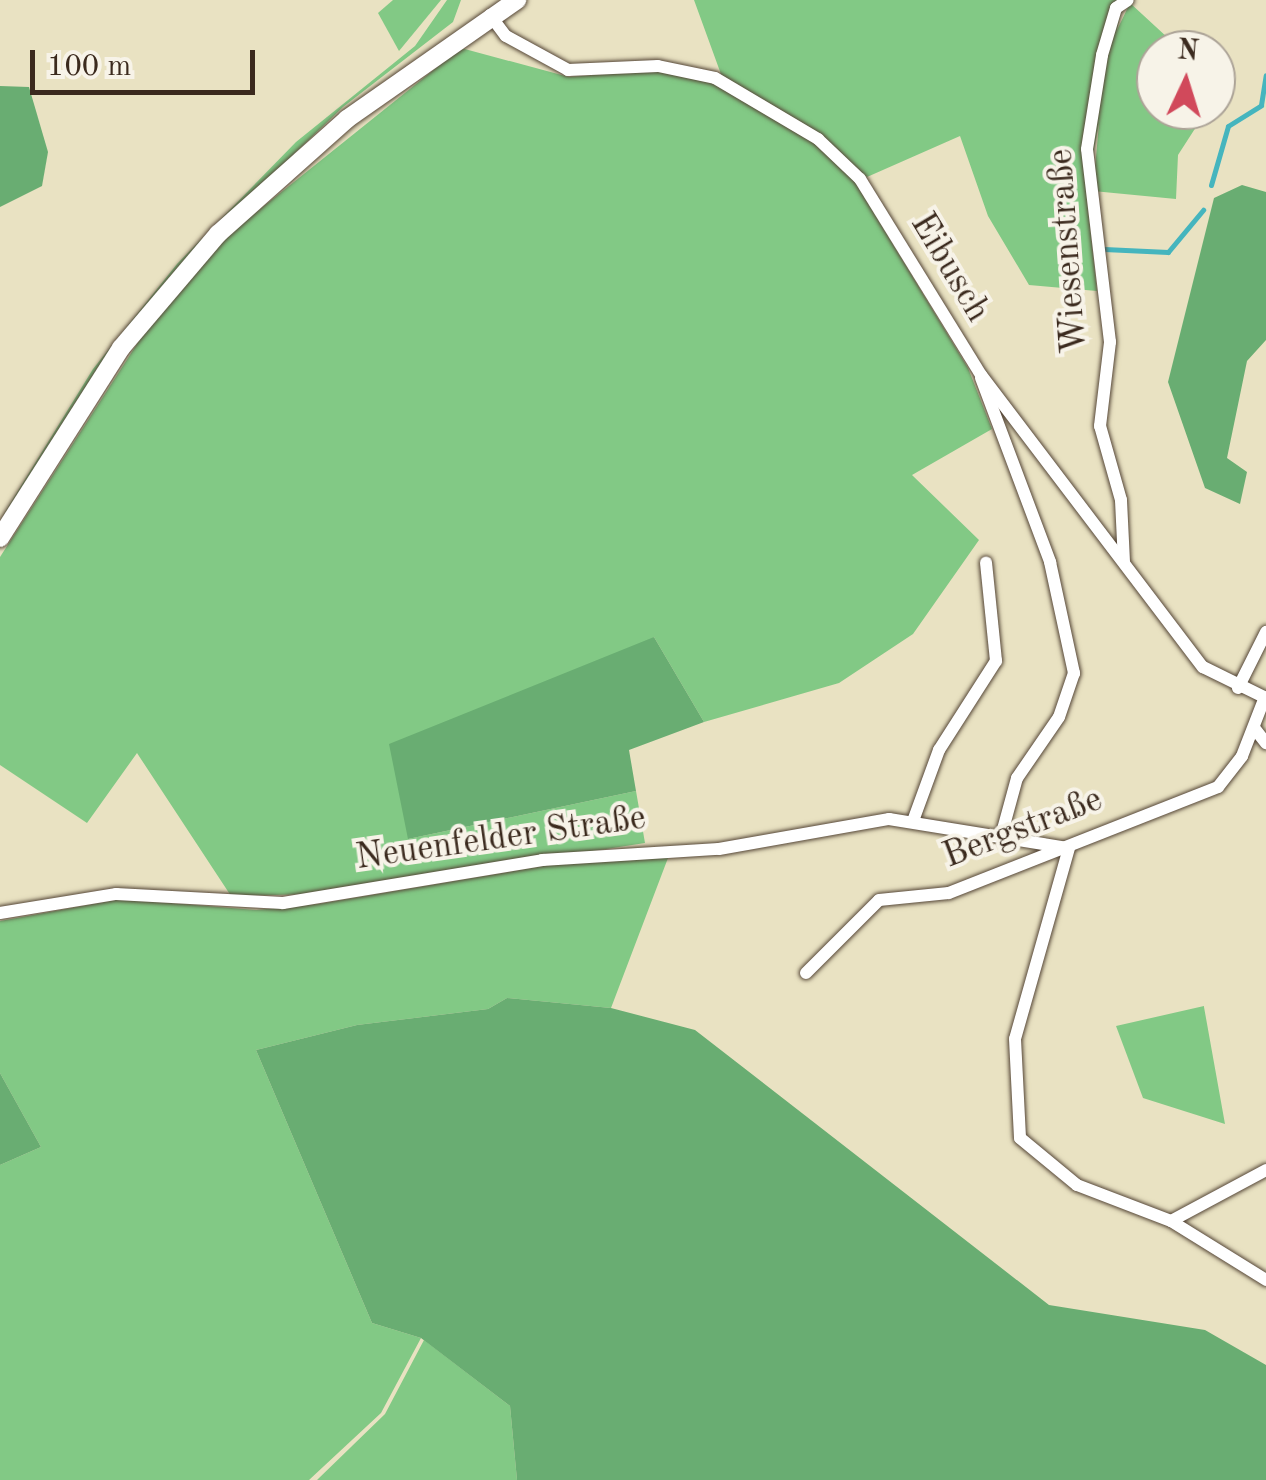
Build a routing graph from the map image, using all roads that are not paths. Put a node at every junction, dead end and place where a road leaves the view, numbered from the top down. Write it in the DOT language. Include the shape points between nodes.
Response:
graph roads {
  1 [pos="516,0"];
  2 [pos="1128,0"];
  3 [pos="487,8"];
  4 [pos="981,376"];
  5 [pos="0,538"];
  6 [pos="1124,563"];
  7 [pos="986,564"];
  8 [pos="1266,632"];
  9 [pos="1238,688"];
  10 [pos="1265,698"];
  11 [pos="1255,728"];
  12 [pos="1266,743"];
  13 [pos="913,822"];
  14 [pos="1002,833"];
  15 [pos="1069,848"];
  16 [pos="0,914"];
  17 [pos="806,974"];
  18 [pos="1266,1170"];
  19 [pos="1170,1221"];
  20 [pos="1266,1280"];
  1 -- 3 [label="main road"];
  2 -- 6 [label="street, Wiesenstraße" via="1116,8 1102,55 1088,149 1110,342 1100,426 1121,500"];
  3 -- 4 [label="street, Eibusch" via="506,36 568,70 658,66 715,78 818,138 860,179"];
  3 -- 5 [label="main road" via="347,119 218,234 121,348"];
  4 -- 6 [label="street, Eibusch"];
  4 -- 14 [label="street" via="1050,562 1074,672 1058,717 1018,778"];
  6 -- 9 [label="street, Eibusch" via="1204,667"];
  7 -- 13 [label="street" via="996,661 938,750"];
  8 -- 9 [label="street"];
  9 -- 10 [label="street, Eibusch"];
  10 -- 11 [label="street, Bergstraße"];
  11 -- 12 [label="street"];
  11 -- 15 [label="street, Bergstraße" via="1218,787"];
  13 -- 14 [label="street, Neuenfelder Straße"];
  13 -- 16 [label="street, Neuenfelder Straße" via="845,822 719,848 602,852 283,903 116,894"];
  14 -- 15 [label="street, Neuenfelder Straße"];
  15 -- 17 [label="street, Bergstraße" via="949,892 863,907"];
  15 -- 19 [label="street" via="1012,1056 1020,1138 1076,1185"];
  18 -- 19 [label="street"];
  19 -- 20 [label="street"];
}
